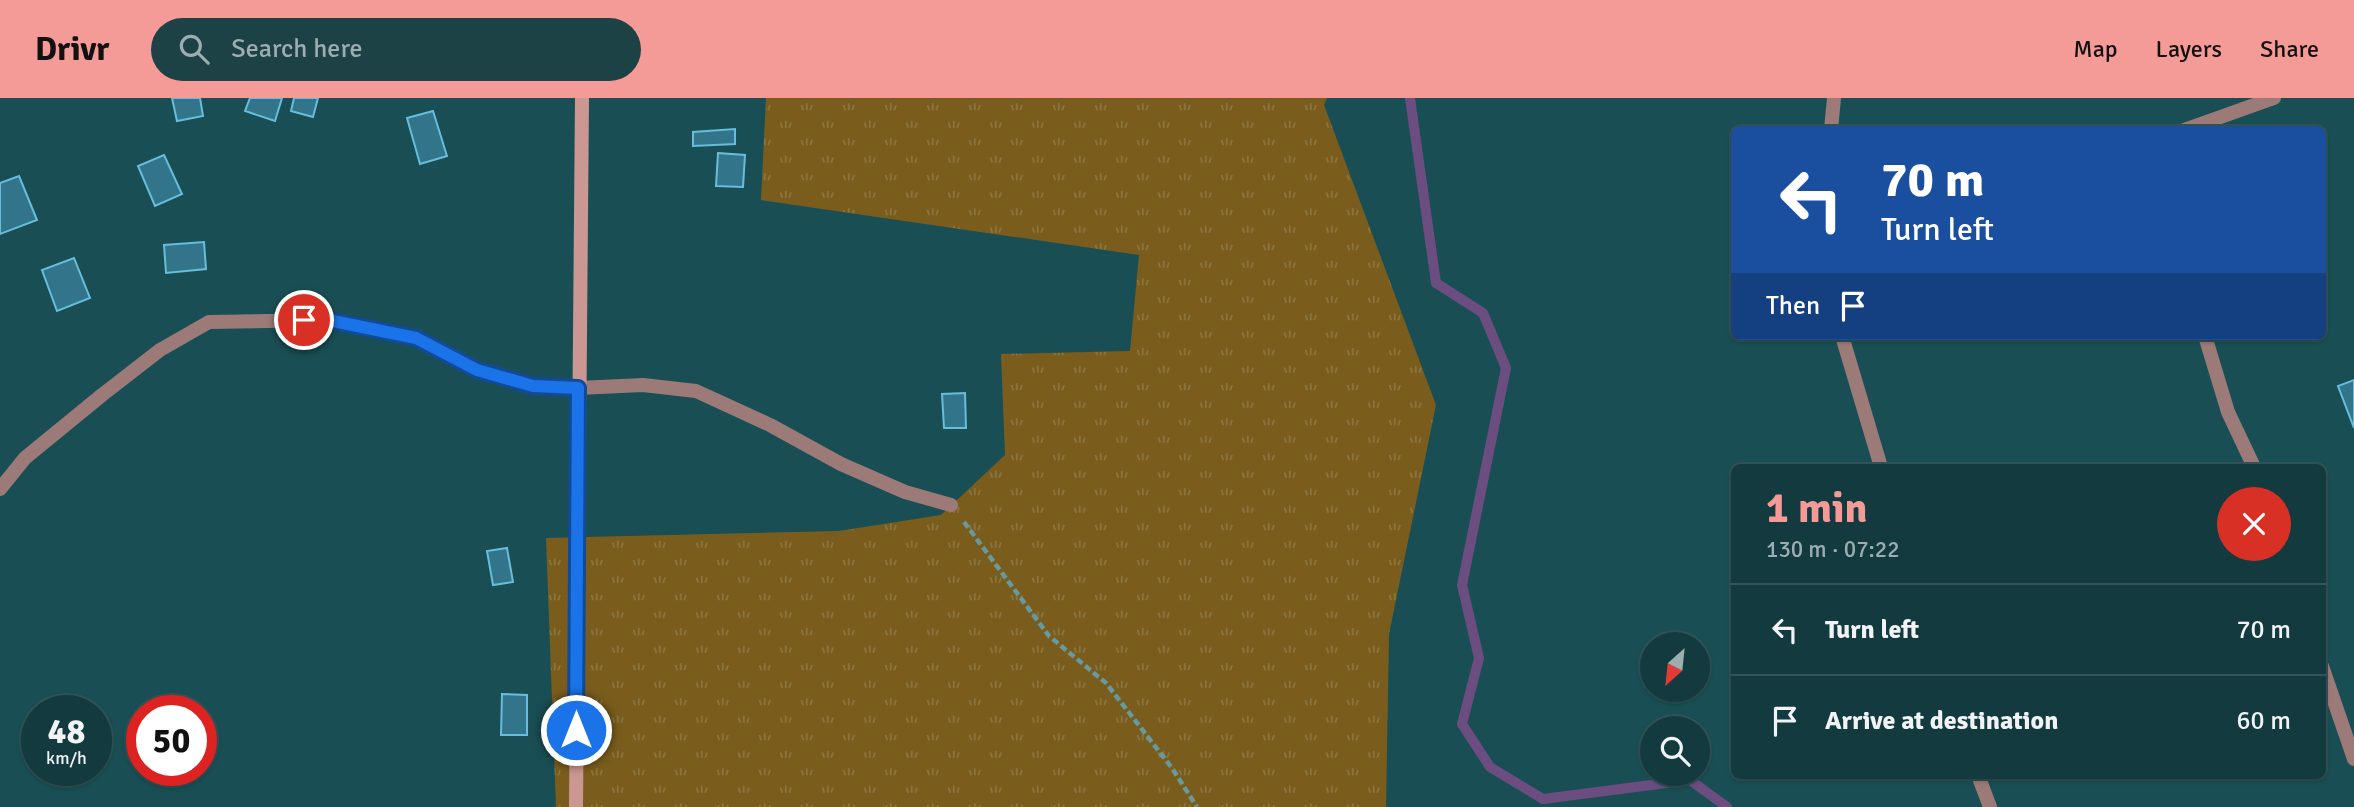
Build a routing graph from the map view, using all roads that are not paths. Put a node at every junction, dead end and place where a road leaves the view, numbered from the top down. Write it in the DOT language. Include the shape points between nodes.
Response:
graph roads {
  1 [pos="582,98"];
  2 [pos="1834,98"];
  3 [pos="2274,98"];
  4 [pos="1831,126"];
  5 [pos="2195,126"];
  6 [pos="1843,340"];
  7 [pos="2206,340"];
  8 [pos="578,388"];
  9 [pos="1880,464"];
  10 [pos="2253,464"];
  11 [pos="0,489"];
  12 [pos="951,505"];
  13 [pos="2326,678"];
  14 [pos="2354,759"];
  15 [pos="1980,779"];
  16 [pos="576,807"];
  17 [pos="1990,807"];
  1 -- 8 [label="main road"];
  2 -- 4 [label="street"];
  3 -- 5 [label="street"];
  6 -- 9 [label="street"];
  7 -- 10 [label="street" via="2228,412"];
  8 -- 11 [label="street" via="533,386 477,370 416,338 328,320 209,322 160,350 102,395 25,458"];
  8 -- 12 [label="street" via="643,385 696,391 841,464 905,492"];
  8 -- 16 [label="main road"];
  13 -- 14 [label="street"];
  15 -- 17 [label="street"];
}
